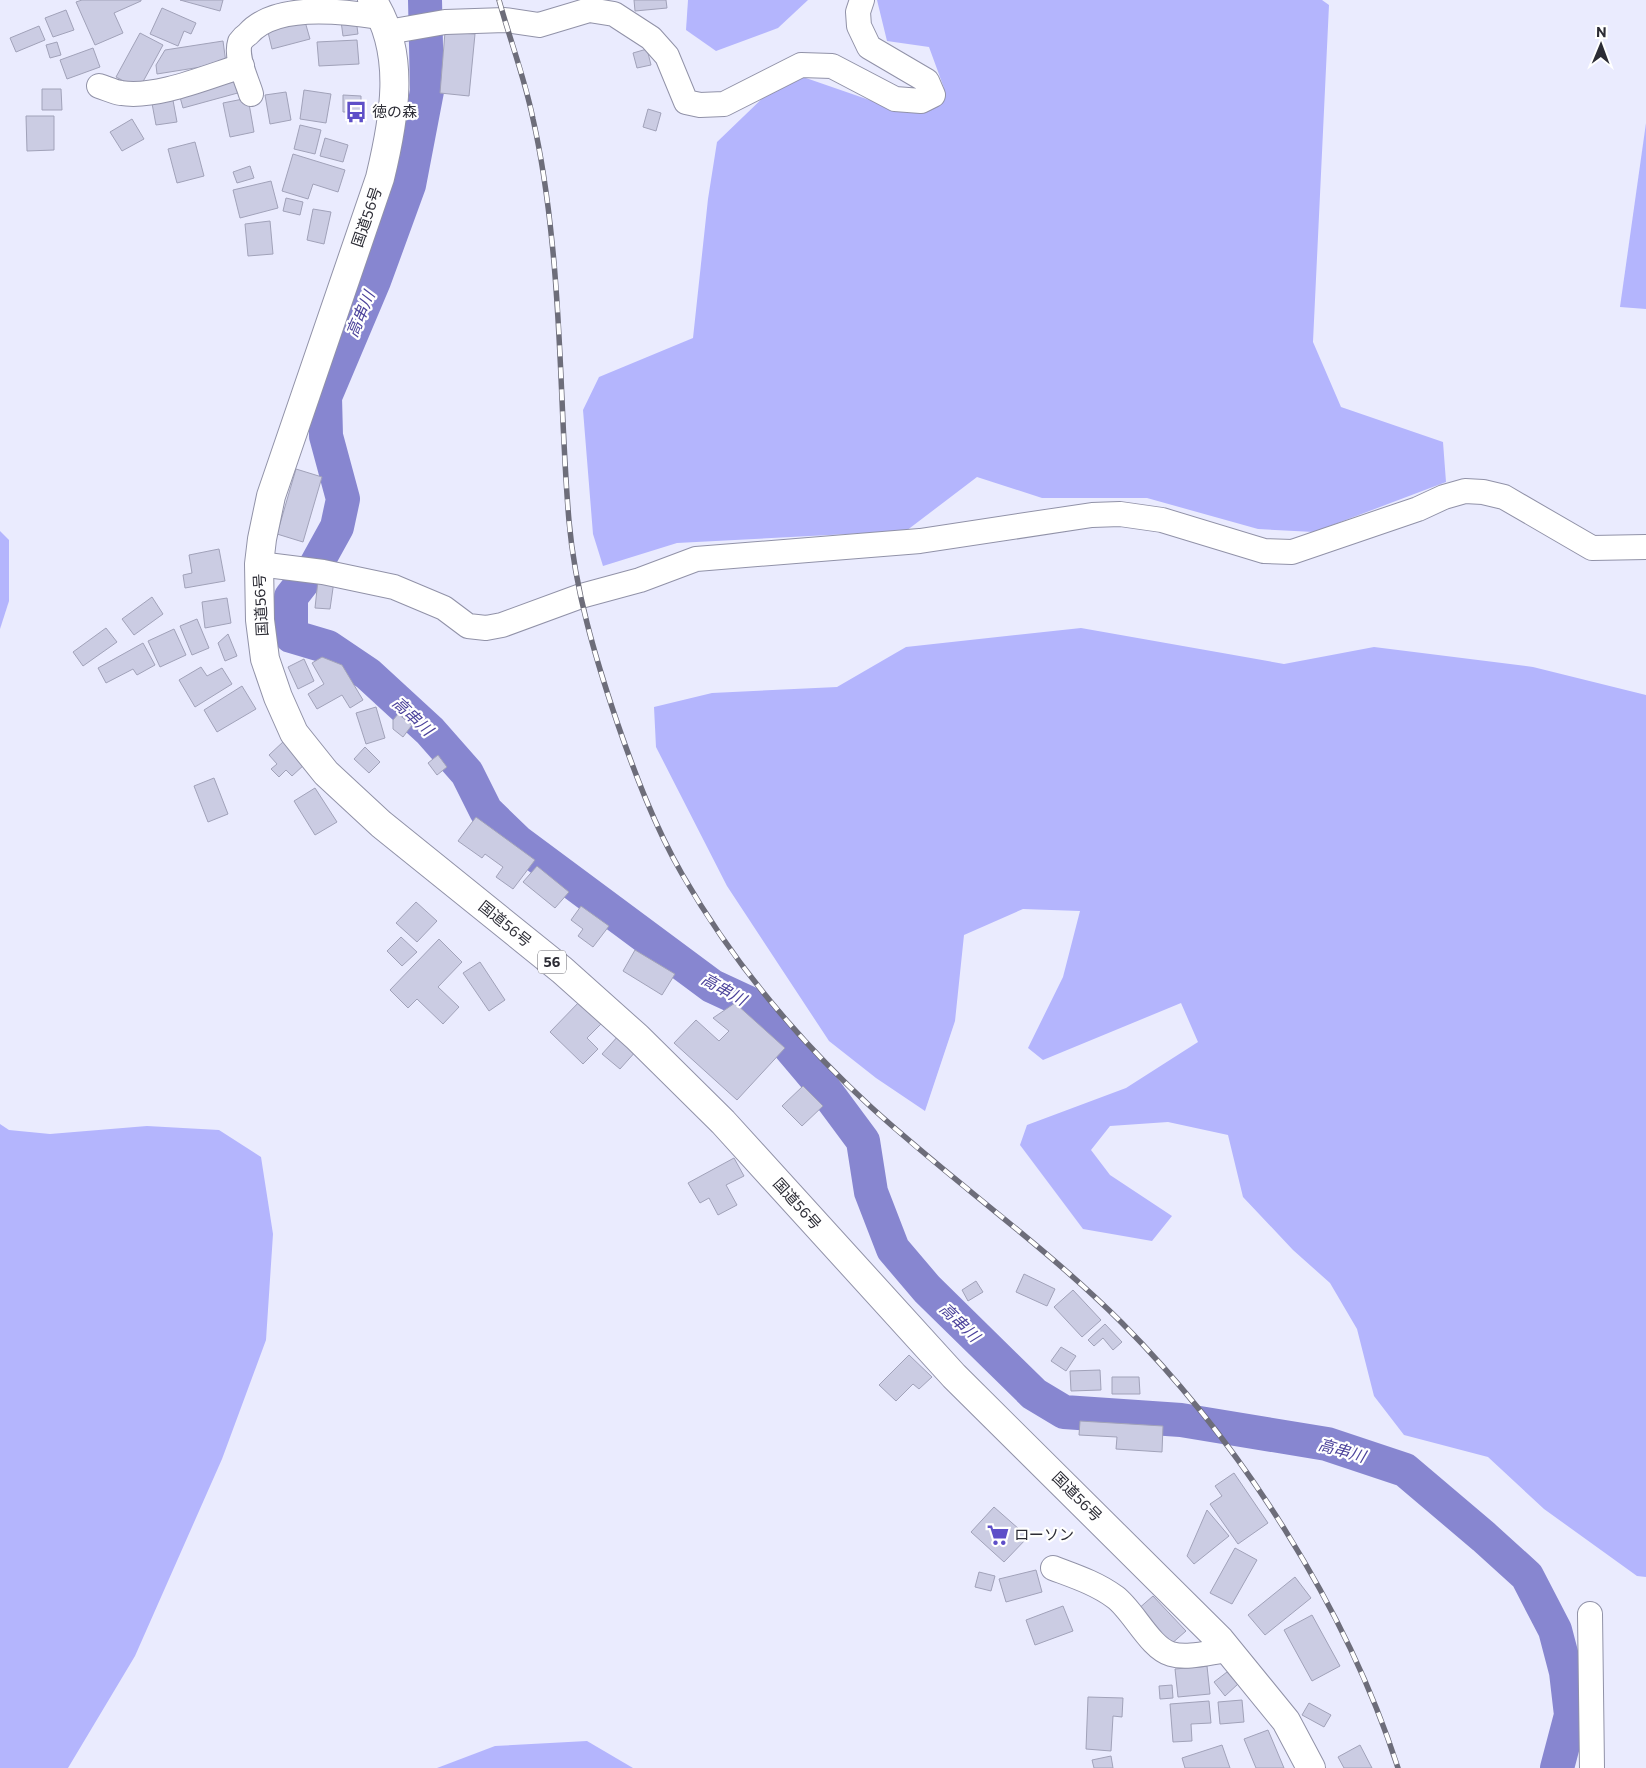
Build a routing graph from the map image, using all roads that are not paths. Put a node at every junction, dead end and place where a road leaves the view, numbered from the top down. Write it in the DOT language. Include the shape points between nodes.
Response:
graph roads {
  1 [pos="862,0"];
  2 [pos="388,19"];
  3 [pos="242,66"];
  4 [pos="99,86"];
  5 [pos="251,94"];
  6 [pos="1646,547"];
  7 [pos="259,564"];
  8 [pos="1052,1568"];
  9 [pos="1590,1614"];
  10 [pos="1228,1650"];
  11 [pos="1286,1721"];
  12 [pos="1294,1768"];
  13 [pos="1311,1768"];
  14 [pos="1592,1768"];
  1 -- 2 [label="street" via="858,12 859,26 869,47 927,81 933,94 921,101 895,99 832,66 802,64 724,104 700,105 686,102 667,56 651,38 614,14 589,10 539,25 504,20 445,22"];
  2 -- 3 [label="street" via="353,13 302,12 276,17 255,26 240,42"];
  2 -- 7 [label="highway, 国道56号 / 56" via="395,78 389,141 380,178 271,496"];
  3 -- 4 [label="street" via="142,93 122,93"];
  3 -- 5 [label="street"];
  6 -- 7 [label="street" via="1592,548 1504,497 1483,492 1465,491 1444,497 1292,552 1264,551 1162,520 1120,514 1092,515 920,541 696,559 486,628 468,626 444,608 394,587 323,572"];
  7 -- 10 [label="highway, 国道56号 / 56" via="260,620 265,659 294,733 326,773 381,824 562,970 650,1050 722,1122 954,1376 1175,1593"];
  8 -- 10 [label="street" via="1086,1580 1116,1597 1156,1643 1169,1653 1185,1656"];
  9 -- 14 [label="street"];
  10 -- 11 [label="highway, 国道56号 / 56"];
  11 -- 12 [label="street"];
  11 -- 13 [label="highway, 国道56号 / 56"];
}
